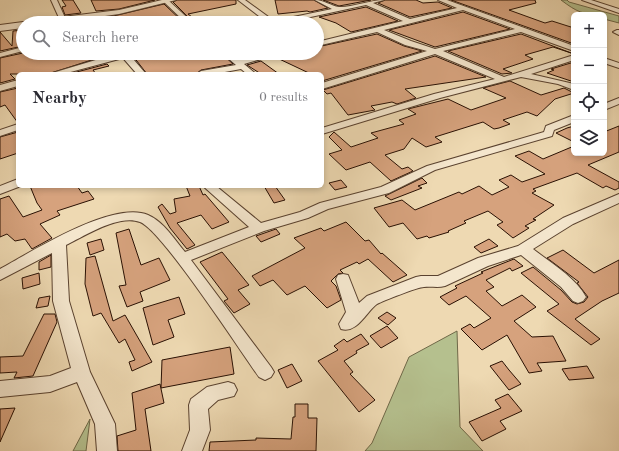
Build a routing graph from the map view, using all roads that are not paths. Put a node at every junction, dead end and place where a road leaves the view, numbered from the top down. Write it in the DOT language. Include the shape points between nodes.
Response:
graph roads {
  1 [pos="54,0"];
  2 [pos="241,0"];
  3 [pos="318,0"];
  4 [pos="381,0"];
  5 [pos="441,0"];
  6 [pos="585,0"];
  7 [pos="169,1"];
  8 [pos="367,3"];
  9 [pos="339,8"];
  10 [pos="464,8"];
  11 [pos="619,11"];
  12 [pos="99,15"];
  13 [pos="61,16"];
  14 [pos="92,16"];
  15 [pos="183,16"];
  16 [pos="263,16"];
  17 [pos="304,16"];
  18 [pos="411,22"];
  19 [pos="16,26"];
  20 [pos="0,28"];
  21 [pos="379,30"];
  22 [pos="521,30"];
  23 [pos="324,42"];
  24 [pos="571,48"];
  25 [pos="16,51"];
  26 [pos="436,51"];
  27 [pos="0,55"];
  28 [pos="571,58"];
  29 [pos="103,60"];
  30 [pos="129,60"];
  31 [pos="235,60"];
  32 [pos="254,60"];
  33 [pos="607,61"];
  34 [pos="240,64"];
  35 [pos="619,66"];
  36 [pos="60,72"];
  37 [pos="140,72"];
  38 [pos="209,72"];
  39 [pos="250,72"];
  40 [pos="520,75"];
  41 [pos="502,79"];
  42 [pos="16,84"];
  43 [pos="324,85"];
  44 [pos="571,86"];
  45 [pos="0,88"];
  46 [pos="571,119"];
  47 [pos="16,129"];
  48 [pos="324,130"];
  49 [pos="0,133"];
  50 [pos="16,184"];
  51 [pos="211,188"];
  52 [pos="0,190"];
  53 [pos="619,198"];
  54 [pos="259,228"];
  55 [pos="59,243"];
  56 [pos="523,249"];
  57 [pos="182,258"];
  58 [pos="0,275"];
  59 [pos="343,279"];
  60 [pos="578,297"];
  61 [pos="81,372"];
  62 [pos="265,372"];
  63 [pos="0,389"];
  64 [pos="228,390"];
  65 [pos="107,451"];
  66 [pos="192,451"];
  1 -- 13 [label="street"];
  2 -- 16 [label="street"];
  3 -- 9 [label="street"];
  4 -- 8 [label="street"];
  5 -- 10 [label="street"];
  6 -- 11 [label="street"];
  7 -- 12 [label="street"];
  7 -- 15 [label="street"];
  8 -- 9 [label="street"];
  8 -- 18 [label="street"];
  9 -- 17 [label="street"];
  10 -- 18 [label="street"];
  10 -- 22 [label="street"];
  12 -- 14 [label="street"];
  18 -- 21 [label="street"];
  19 -- 20 [label="street"];
  21 -- 23 [label="street"];
  21 -- 26 [label="street" via="408,43"];
  22 -- 24 [label="street"];
  22 -- 26 [label="street"];
  25 -- 27 [label="street"];
  26 -- 41 [label="street"];
  26 -- 43 [label="street"];
  28 -- 40 [label="street"];
  29 -- 36 [label="street"];
  30 -- 37 [label="street"];
  31 -- 34 [label="street"];
  32 -- 34 [label="street"];
  33 -- 35 [label="street"];
  34 -- 38 [label="street"];
  34 -- 39 [label="street"];
  40 -- 41 [label="street"];
  40 -- 44 [label="street"];
  41 -- 48 [label="street"];
  42 -- 45 [label="street"];
  46 -- 54 [label="street" via="550,128 548,134 431,168 385,190 324,206 304,215"];
  47 -- 49 [label="street"];
  50 -- 52 [label="street"];
  51 -- 54 [label="street"];
  53 -- 56 [label="street" via="568,221"];
  54 -- 57 [label="street"];
  55 -- 57 [label="street" via="102,222 143,218 156,226"];
  55 -- 58 [label="street"];
  55 -- 61 [label="street" via="61,301"];
  56 -- 59 [label="street" via="483,262 440,282 421,281 372,300 347,324 354,312"];
  56 -- 60 [label="street" via="566,283"];
  57 -- 62 [label="street"];
  61 -- 63 [label="street" via="50,384"];
  61 -- 65 [label="street" via="105,424"];
  64 -- 66 [label="street" via="213,393 198,405 200,430"];
}
